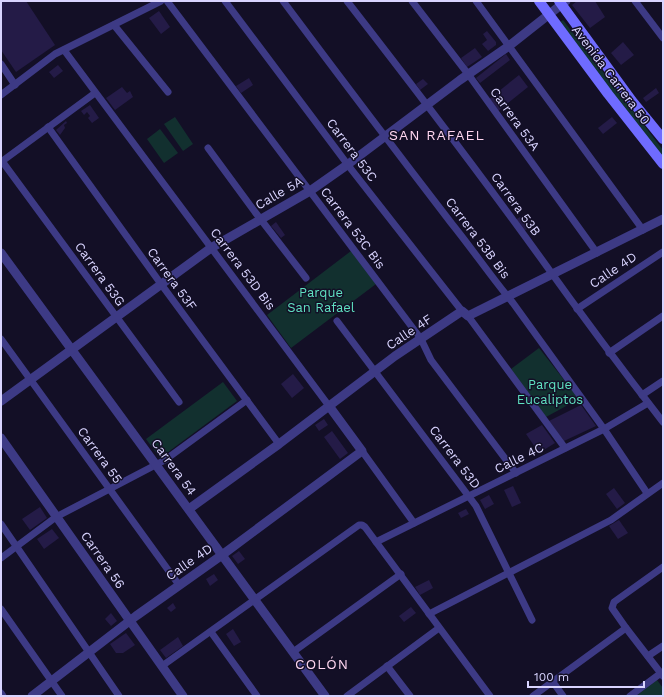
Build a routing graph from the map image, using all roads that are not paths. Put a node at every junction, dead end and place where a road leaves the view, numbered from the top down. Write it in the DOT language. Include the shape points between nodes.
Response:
graph roads {
  1 [pos="161,1"];
  2 [pos="167,1"];
  3 [pos="225,1"];
  4 [pos="283,1"];
  5 [pos="347,1"];
  6 [pos="412,1"];
  7 [pos="476,1"];
  8 [pos="539,1"];
  9 [pos="635,1"];
  10 [pos="562,2"];
  11 [pos="549,14"];
  12 [pos="114,25"];
  13 [pos="663,38"];
  14 [pos="509,46"];
  15 [pos="64,50"];
  16 [pos="1,64"];
  17 [pos="468,74"];
  18 [pos="15,85"];
  19 [pos="168,92"];
  20 [pos="95,93"];
  21 [pos="1,95"];
  22 [pos="427,104"];
  23 [pos="48,127"];
  24 [pos="384,137"];
  25 [pos="663,139"];
  26 [pos="208,148"];
  27 [pos="1,161"];
  28 [pos="663,164"];
  29 [pos="347,165"];
  30 [pos="310,191"];
  31 [pos="261,218"];
  32 [pos="663,220"];
  33 [pos="643,230"];
  34 [pos="211,248"];
  35 [pos="663,252"];
  36 [pos="1,253"];
  37 [pos="597,253"];
  38 [pos="553,275"];
  39 [pos="306,278"];
  40 [pos="161,284"];
  41 [pos="508,297"];
  42 [pos="577,310"];
  43 [pos="465,314"];
  44 [pos="116,316"];
  45 [pos="663,316"];
  46 [pos="338,321"];
  47 [pos="1,339"];
  48 [pos="421,339"];
  49 [pos="72,349"];
  50 [pos="610,353"];
  51 [pos="376,372"];
  52 [pos="31,380"];
  53 [pos="663,381"];
  54 [pos="642,395"];
  55 [pos="247,400"];
  56 [pos="1,401"];
  57 [pos="179,402"];
  58 [pos="648,403"];
  59 [pos="329,406"];
  60 [pos="663,422"];
  61 [pos="604,429"];
  62 [pos="1,438"];
  63 [pos="280,444"];
  64 [pos="565,448"];
  65 [pos="362,451"];
  66 [pos="157,465"];
  67 [pos="516,473"];
  68 [pos="663,483"];
  69 [pos="108,489"];
  70 [pos="647,494"];
  71 [pos="469,496"];
  72 [pos="189,509"];
  73 [pos="56,517"];
  74 [pos="414,523"];
  75 [pos="1,524"];
  76 [pos="376,542"];
  77 [pos="16,546"];
  78 [pos="222,555"];
  79 [pos="1,558"];
  80 [pos="663,567"];
  81 [pos="510,572"];
  82 [pos="401,574"];
  83 [pos="179,585"];
  84 [pos="256,600"];
  85 [pos="1,608"];
  86 [pos="429,614"];
  87 [pos="532,620"];
  88 [pos="130,621"];
  89 [pos="439,628"];
  90 [pos="626,628"];
  91 [pos="211,632"];
  92 [pos="663,646"];
  93 [pos="89,652"];
  94 [pos="293,652"];
  95 [pos="648,656"];
  96 [pos="162,666"];
  97 [pos="387,666"];
  98 [pos="662,674"];
  99 [pos="52,681"];
  100 [pos="552,682"];
  101 [pos="1,694"];
  102 [pos="3,696"];
  103 [pos="32,696"];
  104 [pos="62,696"];
  105 [pos="119,696"];
  106 [pos="184,696"];
  107 [pos="257,696"];
  108 [pos="326,696"];
  109 [pos="347,696"];
  110 [pos="410,696"];
  111 [pos="490,696"];
  112 [pos="533,696"];
  113 [pos="563,696"];
  114 [pos="630,696"];
  1 -- 12 [label="street"];
  2 -- 30 [label="street, Carrera 53C Bis"];
  3 -- 29 [label="street, Carrera 53C"];
  4 -- 24 [label="street, Carrera 53B Bis"];
  5 -- 22 [label="street, Carrera 53B"];
  6 -- 17 [label="street, Carrera 53A"];
  7 -- 14 [label="street"];
  8 -- 11 [label="main road, Avenida Carrera 50"];
  9 -- 13 [label="street"];
  10 -- 11 [label="street, Calle 5A"];
  10 -- 25 [label="main road, Avenida Carrera 50" via="632,101"];
  11 -- 14 [label="street, Calle 5A"];
  11 -- 28 [label="main road, Avenida Carrera 50"];
  12 -- 15 [label="street"];
  12 -- 19 [label="street"];
  14 -- 17 [label="street, Calle 5A"];
  14 -- 33 [label="street"];
  15 -- 18 [label="street"];
  15 -- 20 [label="street, Carrera 53D Bis"];
  16 -- 18 [label="street"];
  17 -- 22 [label="street, Calle 5A"];
  17 -- 37 [label="street, Carrera 53A"];
  18 -- 21 [label="street"];
  20 -- 23 [label="street"];
  20 -- 34 [label="street, Carrera 53D Bis"];
  22 -- 24 [label="street, Calle 5A"];
  22 -- 38 [label="street, Carrera 53B"];
  23 -- 27 [label="street"];
  23 -- 40 [label="street, Carrera 53F"];
  24 -- 29 [label="street, Calle 5A"];
  24 -- 41 [label="street, Carrera 53B Bis"];
  26 -- 31 [label="street"];
  27 -- 44 [label="street, Carrera 53G"];
  29 -- 30 [label="street, Calle 5A"];
  29 -- 43 [label="street, Carrera 53C"];
  30 -- 31 [label="street, Calle 5A"];
  30 -- 48 [label="street, Carrera 53C Bis"];
  31 -- 34 [label="street, Calle 5A"];
  31 -- 39 [label="street"];
  32 -- 33 [label="street, Calle 4F"];
  33 -- 37 [label="street, Calle 4F"];
  34 -- 40 [label="street, Calle 5A"];
  34 -- 59 [label="street, Carrera 53D Bis"];
  35 -- 42 [label="street, Calle 4D"];
  36 -- 49 [label="street, Carrera 54"];
  37 -- 38 [label="street, Calle 4F"];
  38 -- 41 [label="street, Calle 4F"];
  38 -- 42 [label="street, Carrera 53B"];
  40 -- 44 [label="street, Calle 5A"];
  40 -- 55 [label="street, Carrera 53F"];
  41 -- 43 [label="street, Calle 4F"];
  41 -- 61 [label="street, Carrera 53B Bis"];
  42 -- 50 [label="street, Carrera 53B"];
  43 -- 48 [label="street, Calle 4F"];
  43 -- 64 [label="street, Carrera 53C"];
  44 -- 49 [label="street, Calle 5A"];
  44 -- 57 [label="street, Carrera 53G"];
  45 -- 50 [label="street"];
  46 -- 51 [label="street, Carrera 53D"];
  47 -- 52 [label="street, Carrera 55"];
  48 -- 51 [label="street, Calle 4F"];
  48 -- 67 [label="street, Carrera 53C Bis" via="431,360"];
  49 -- 52 [label="street, Calle 5A"];
  49 -- 66 [label="street, Carrera 54"];
  50 -- 54 [label="street, Carrera 53B"];
  51 -- 59 [label="street, Calle 4F"];
  51 -- 71 [label="street, Carrera 53D"];
  52 -- 56 [label="street, Calle 5A"];
  52 -- 69 [label="street, Carrera 55"];
  53 -- 54 [label="street"];
  54 -- 58 [label="street, Carrera 53B"];
  55 -- 63 [label="street, Carrera 53F"];
  55 -- 66 [label="street"];
  58 -- 60 [label="street, Carrera 53B"];
  58 -- 61 [label="street, Calle 4C"];
  59 -- 63 [label="street, Calle 4F"];
  59 -- 65 [label="street, Carrera 53D Bis"];
  61 -- 64 [label="street, Calle 4C"];
  61 -- 70 [label="street, Carrera 53B Bis"];
  62 -- 73 [label="street, Carrera 56"];
  63 -- 72 [label="street, Calle 4F"];
  64 -- 67 [label="street, Calle 4C"];
  65 -- 74 [label="street, Carrera 53D Bis"];
  65 -- 78 [label="street, Calle 4D"];
  66 -- 69 [label="street"];
  66 -- 72 [label="street, Carrera 54"];
  67 -- 71 [label="street, Calle 4C"];
  68 -- 70 [label="street"];
  69 -- 73 [label="street"];
  69 -- 83 [label="street, Carrera 55"];
  70 -- 81 [label="street" via="611,520"];
  71 -- 74 [label="street, Calle 4C"];
  71 -- 81 [label="street, Carrera 53D"];
  72 -- 78 [label="street, Carrera 54"];
  73 -- 77 [label="street"];
  73 -- 88 [label="street, Carrera 56"];
  74 -- 76 [label="street, Calle 4C"];
  75 -- 77 [label="street"];
  76 -- 82 [label="street"];
  76 -- 84 [label="street" via="365,526 359,526"];
  77 -- 79 [label="street"];
  77 -- 93 [label="street"];
  78 -- 83 [label="street, Calle 4D"];
  78 -- 84 [label="street, Carrera 54"];
  80 -- 90 [label="street" via="612,605"];
  81 -- 86 [label="street"];
  81 -- 87 [label="street, Carrera 53D"];
  82 -- 86 [label="street"];
  82 -- 94 [label="street"];
  83 -- 88 [label="street, Calle 4D"];
  84 -- 91 [label="street"];
  84 -- 94 [label="street, Carrera 54"];
  85 -- 99 [label="street"];
  86 -- 89 [label="street"];
  88 -- 93 [label="street, Calle 4D"];
  88 -- 96 [label="street, Carrera 56"];
  89 -- 97 [label="street"];
  89 -- 111 [label="street"];
  90 -- 95 [label="street"];
  90 -- 100 [label="street"];
  91 -- 96 [label="street"];
  91 -- 107 [label="street"];
  92 -- 95 [label="street"];
  93 -- 99 [label="street, Calle 4D"];
  93 -- 105 [label="street"];
  94 -- 108 [label="street, Carrera 54"];
  95 -- 98 [label="street"];
  96 -- 106 [label="street, Carrera 56"];
  97 -- 109 [label="street"];
  97 -- 110 [label="street"];
  98 -- 114 [label="street"];
  99 -- 103 [label="street, Calle 4D"];
  99 -- 104 [label="street"];
  100 -- 112 [label="street"];
  100 -- 113 [label="street"];
  101 -- 102 [label="street"];
}
